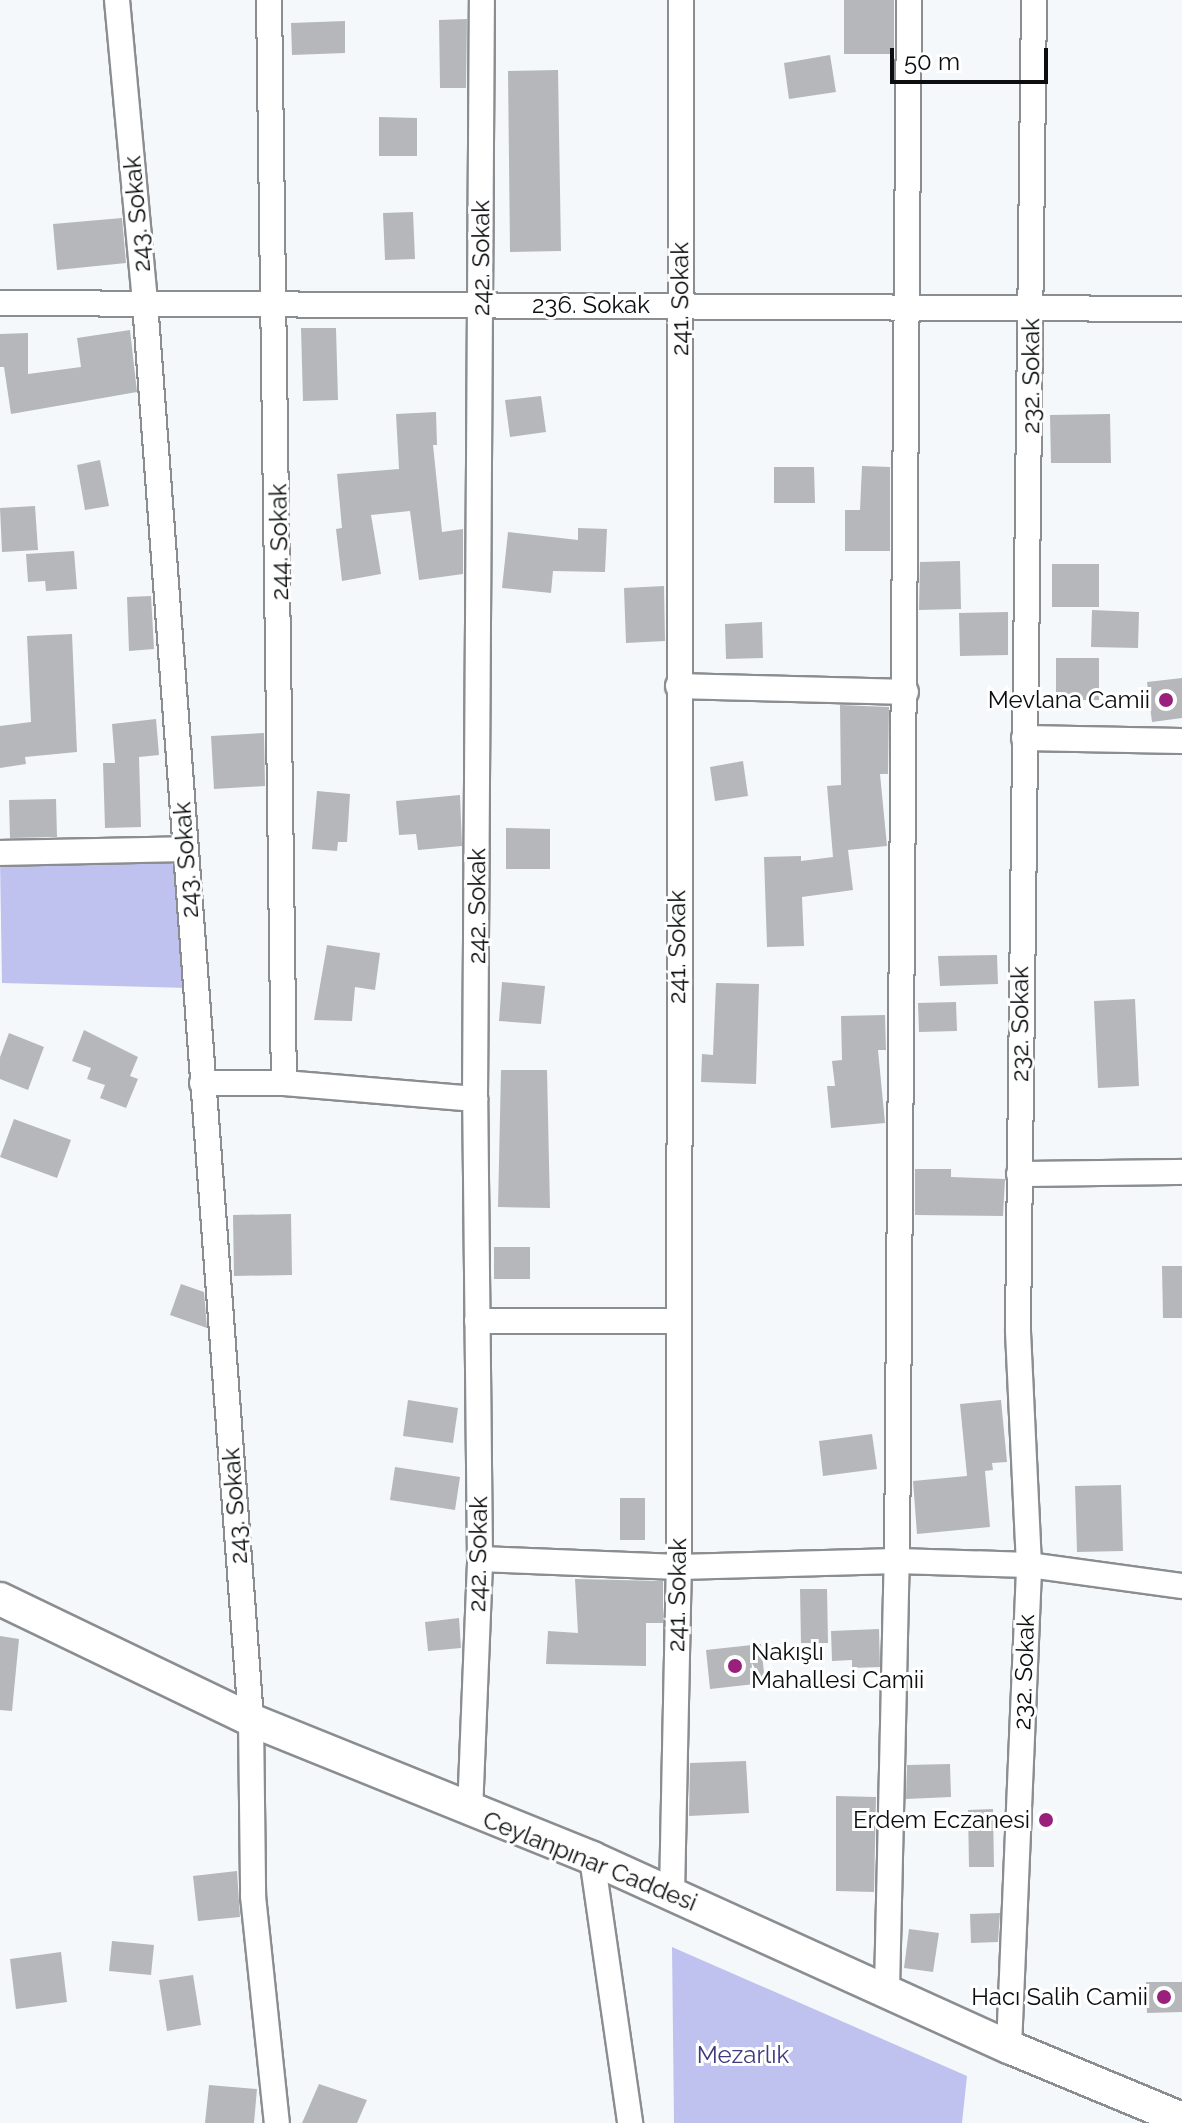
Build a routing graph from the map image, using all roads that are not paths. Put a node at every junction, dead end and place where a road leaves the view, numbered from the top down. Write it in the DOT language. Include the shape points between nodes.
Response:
graph roads {
  1 [pos="117,0"];
  2 [pos="269,0"];
  3 [pos="482,0"];
  4 [pos="681,0"];
  5 [pos="909,0"];
  6 [pos="1034,0"];
  7 [pos="0,303"];
  8 [pos="145,303"];
  9 [pos="277,303"];
  10 [pos="481,304"];
  11 [pos="679,305"];
  12 [pos="908,308"];
  13 [pos="1031,309"];
  14 [pos="1182,309"];
  15 [pos="678,686"];
  16 [pos="906,692"];
  17 [pos="1024,738"];
  18 [pos="1182,741"];
  19 [pos="185,849"];
  20 [pos="0,853"];
  21 [pos="202,1083"];
  22 [pos="284,1083"];
  23 [pos="475,1099"];
  24 [pos="1182,1172"];
  25 [pos="1019,1174"];
  26 [pos="477,1321"];
  27 [pos="675,1321"];
  28 [pos="480,1559"];
  29 [pos="897,1561"];
  30 [pos="1029,1565"];
  31 [pos="679,1567"];
  32 [pos="1182,1586"];
  33 [pos="0,1599"];
  34 [pos="251,1720"];
  35 [pos="470,1812"];
  36 [pos="592,1858"];
  37 [pos="672,1894"];
  38 [pos="887,1989"];
  39 [pos="1009,2047"];
  40 [pos="1182,2119"];
  41 [pos="277,2123"];
  42 [pos="630,2123"];
  1 -- 8 [label="street, 243. Sokak"];
  2 -- 9 [label="street, 244. Sokak"];
  3 -- 10 [label="street, 242. Sokak"];
  4 -- 11 [label="street, 241. Sokak"];
  5 -- 12 [label="street"];
  6 -- 13 [label="street, 232. Sokak"];
  7 -- 8 [label="street, 236. Sokak"];
  8 -- 9 [label="street, 236. Sokak"];
  8 -- 19 [label="street, 243. Sokak"];
  9 -- 10 [label="street, 236. Sokak"];
  9 -- 22 [label="street, 244. Sokak"];
  10 -- 11 [label="street, 236. Sokak"];
  10 -- 23 [label="street, 242. Sokak"];
  11 -- 12 [label="street, 236. Sokak"];
  11 -- 15 [label="street, 241. Sokak"];
  12 -- 13 [label="street, 236. Sokak"];
  12 -- 16 [label="street"];
  13 -- 14 [label="street, 236. Sokak"];
  13 -- 17 [label="street, 232. Sokak"];
  15 -- 16 [label="street"];
  15 -- 27 [label="street, 241. Sokak"];
  16 -- 29 [label="street"];
  17 -- 18 [label="street"];
  17 -- 25 [label="street, 232. Sokak"];
  19 -- 20 [label="street"];
  19 -- 21 [label="street, 243. Sokak"];
  21 -- 22 [label="street"];
  21 -- 34 [label="street, 243. Sokak"];
  22 -- 23 [label="street"];
  23 -- 26 [label="street, 242. Sokak"];
  24 -- 25 [label="street"];
  25 -- 30 [label="street, 232. Sokak" via="1018,1329"];
  26 -- 27 [label="street"];
  26 -- 28 [label="street, 242. Sokak"];
  27 -- 31 [label="street, 241. Sokak"];
  28 -- 31 [label="street"];
  28 -- 35 [label="street, 242. Sokak"];
  29 -- 30 [label="street"];
  29 -- 31 [label="street"];
  29 -- 38 [label="street"];
  30 -- 32 [label="street"];
  30 -- 39 [label="street, 232. Sokak"];
  31 -- 37 [label="street, 241. Sokak"];
  33 -- 34 [label="main road, Ceylanpınar Caddesi"];
  34 -- 35 [label="main road, Ceylanpınar Caddesi"];
  34 -- 41 [label="street, 243. Sokak" via="253,1896"];
  35 -- 36 [label="main road, Ceylanpınar Caddesi"];
  36 -- 37 [label="main road, Ceylanpınar Caddesi"];
  36 -- 42 [label="street"];
  37 -- 38 [label="main road, Ceylanpınar Caddesi"];
  38 -- 39 [label="main road, Ceylanpınar Caddesi"];
  39 -- 40 [label="main road, Ceylanpınar Caddesi"];
}
